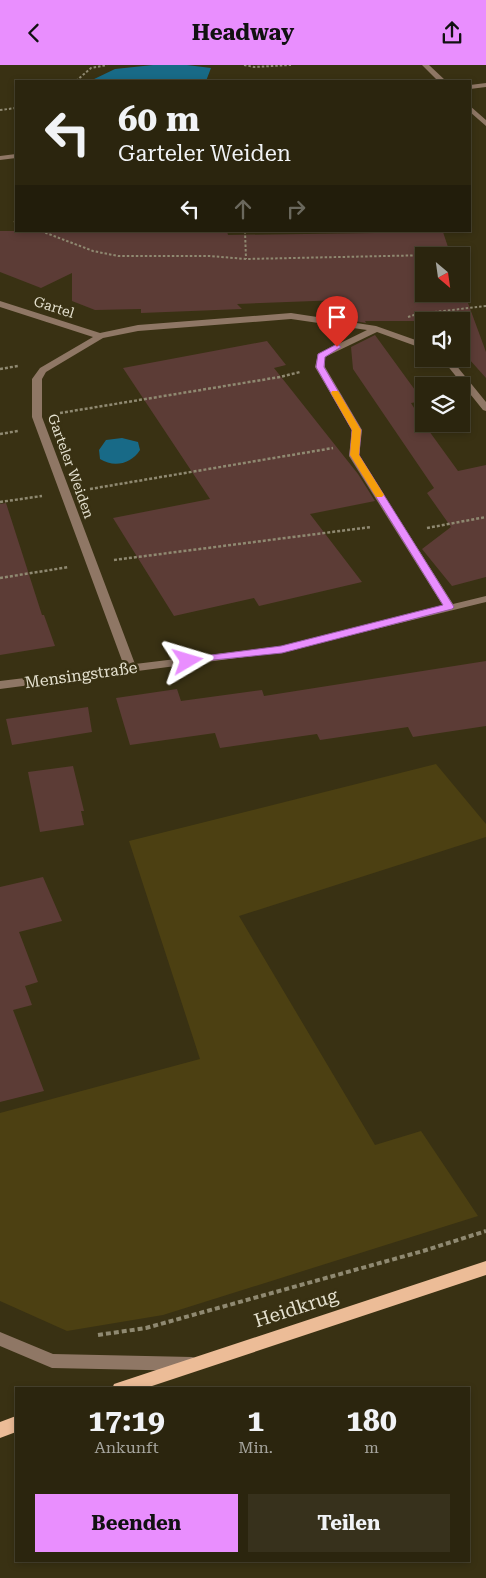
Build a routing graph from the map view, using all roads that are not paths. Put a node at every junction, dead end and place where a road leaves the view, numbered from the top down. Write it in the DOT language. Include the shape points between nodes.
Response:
graph roads {
  1 [pos="425,65"];
  2 [pos="441,80"];
  3 [pos="486,85"];
  4 [pos="471,87"];
  5 [pos="486,111"];
  6 [pos="473,113"];
  7 [pos="486,124"];
  8 [pos="15,156"];
  9 [pos="0,158"];
  10 [pos="0,304"];
  11 [pos="376,329"];
  12 [pos="100,336"];
  13 [pos="415,343"];
  14 [pos="453,367"];
  15 [pos="486,408"];
  16 [pos="486,599"];
  17 [pos="449,607"];
  18 [pos="131,668"];
  19 [pos="0,685"];
  20 [pos="486,1268"];
  21 [pos="0,1339"];
  22 [pos="192,1364"];
  23 [pos="126,1387"];
  24 [pos="15,1424"];
  25 [pos="0,1430"];
  1 -- 2 [label="street"];
  3 -- 4 [label="street"];
  5 -- 6 [label="street"];
  6 -- 7 [label="street"];
  8 -- 9 [label="street"];
  10 -- 12 [label="street, Gartel"];
  11 -- 12 [label="street, Garteler Weiden" via="291,316 138,328"];
  11 -- 13 [label="street, Garteler Weiden"];
  11 -- 17 [label="street" via="321,356 320,367 356,430 354,455"];
  12 -- 18 [label="street, Garteler Weiden" via="43,370 37,379 37,417"];
  14 -- 15 [label="street"];
  16 -- 17 [label="street, Mensingstraße"];
  17 -- 18 [label="street, Mensingstraße" via="282,649"];
  18 -- 19 [label="street, Mensingstraße"];
  20 -- 22 [label="main road, Heidkrug"];
  21 -- 22 [label="street" via="52,1361"];
  22 -- 23 [label="main road, Heidkrug"];
  24 -- 25 [label="main road"];
}
